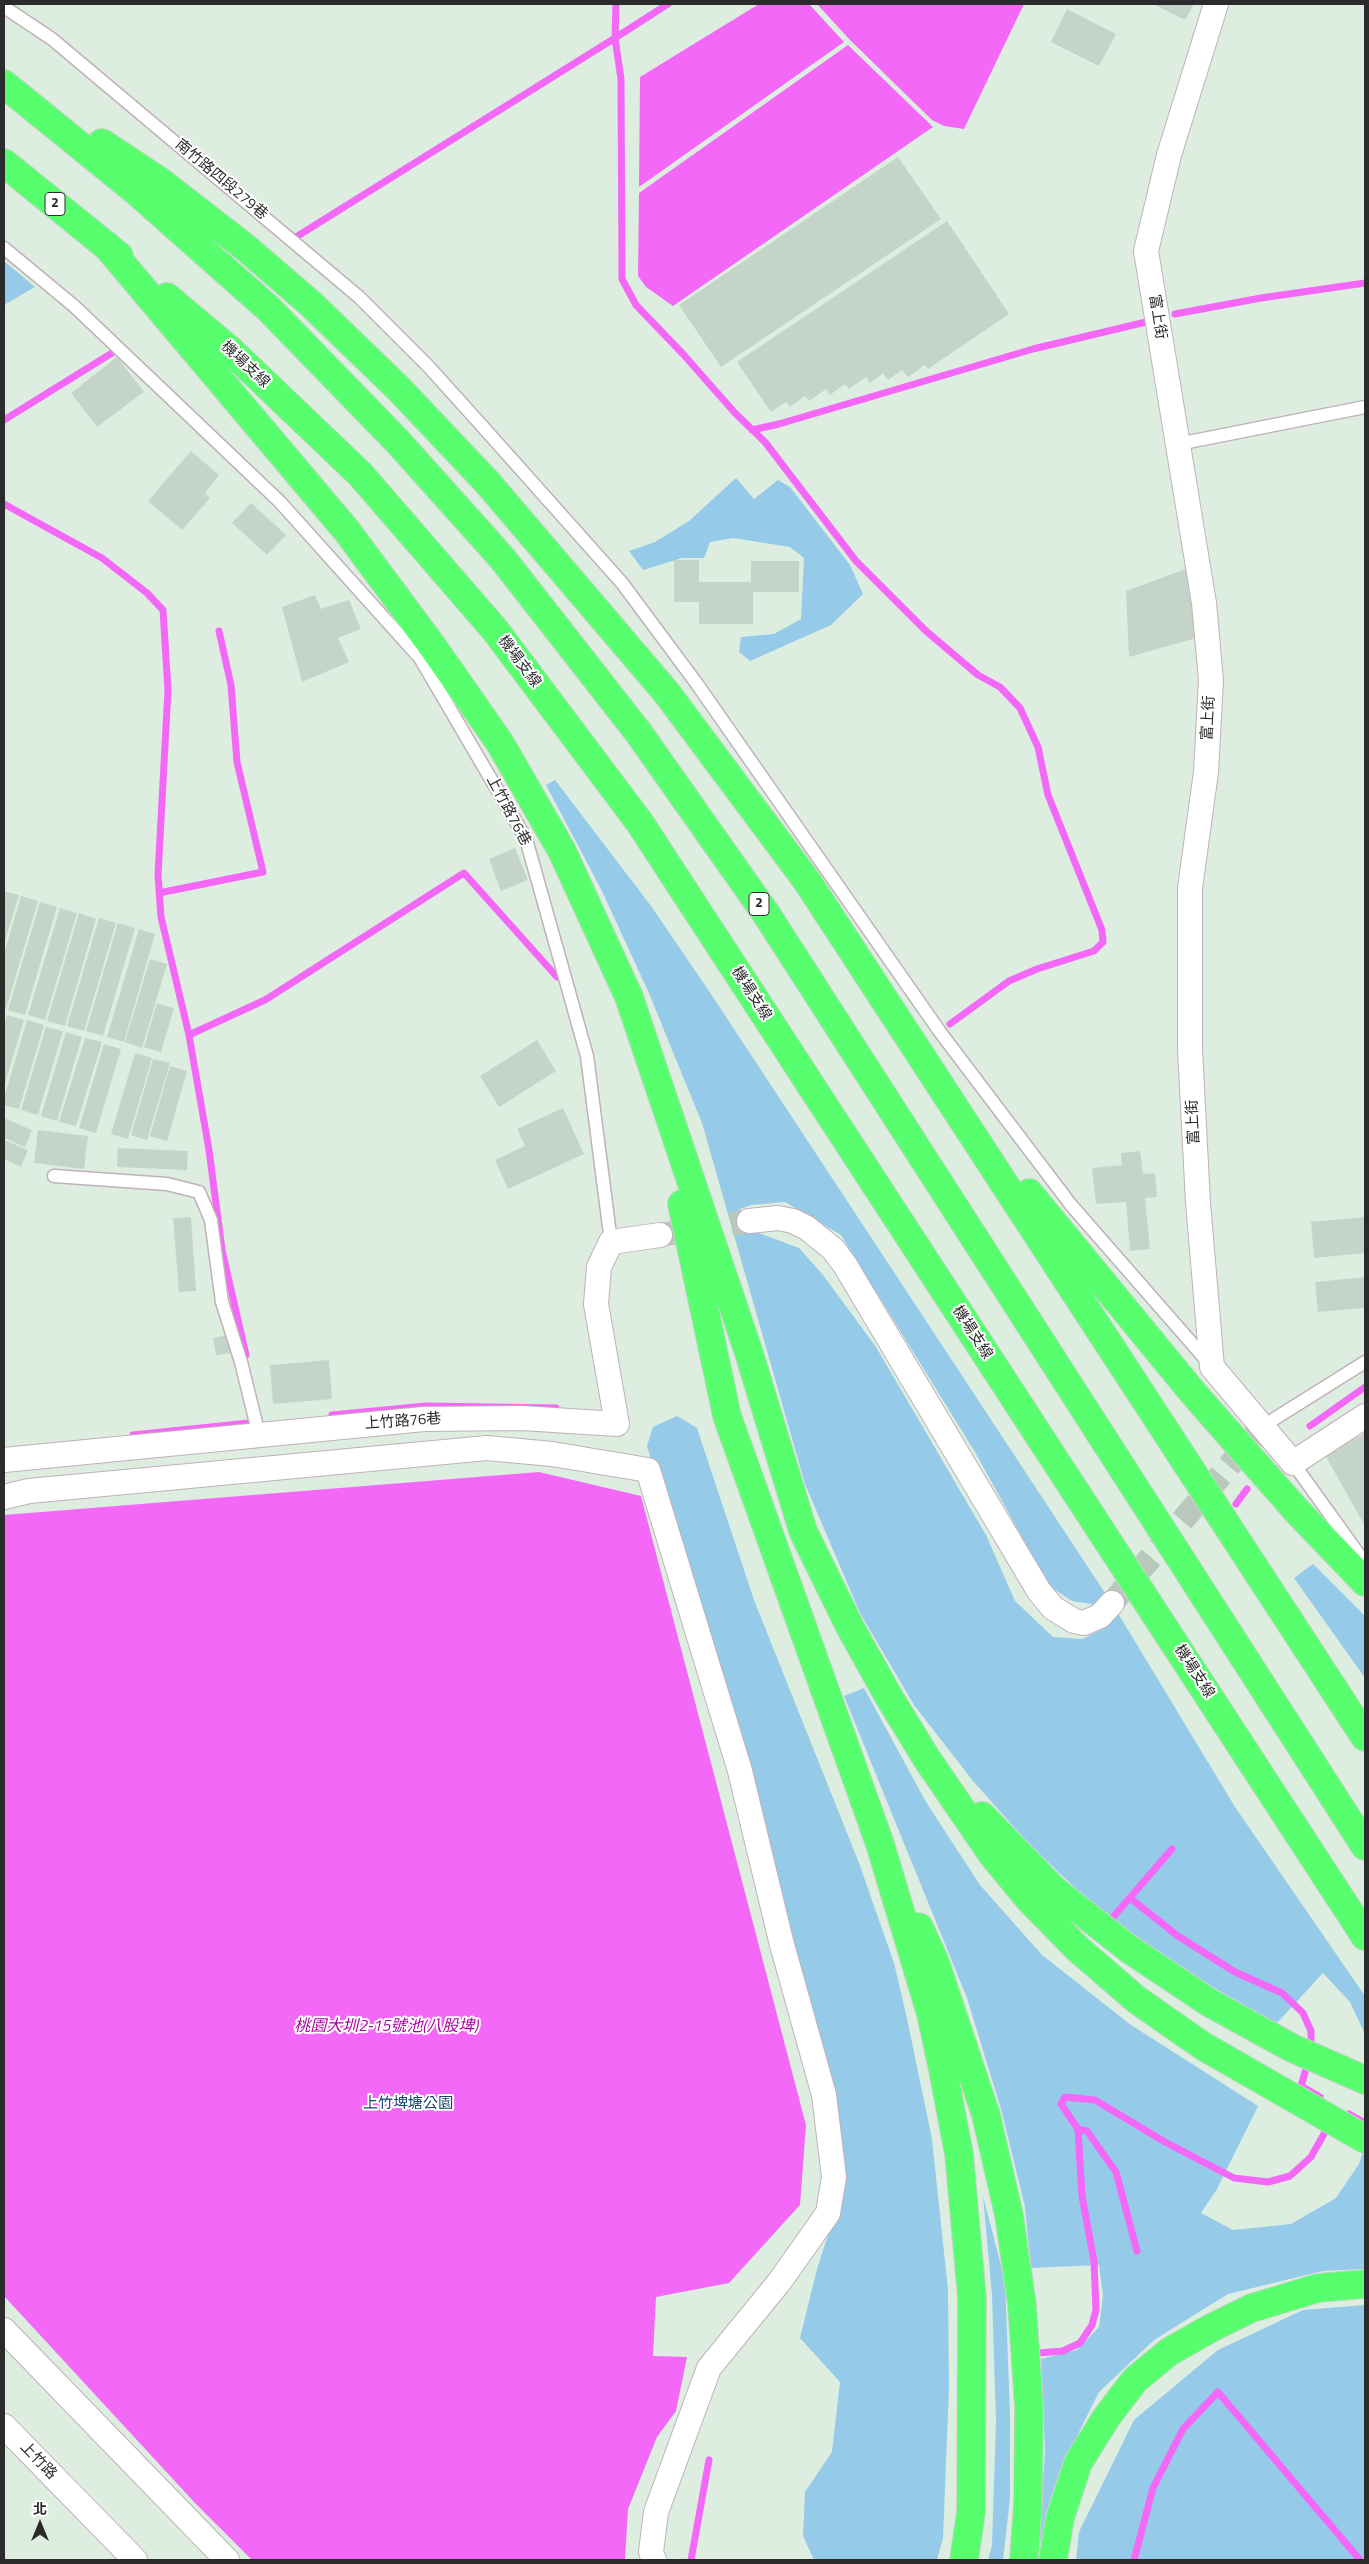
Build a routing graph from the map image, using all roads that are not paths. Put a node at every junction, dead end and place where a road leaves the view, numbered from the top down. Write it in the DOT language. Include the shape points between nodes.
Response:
graph roads {
  1 [pos="1216,4"];
  2 [pos="4,7"];
  3 [pos="4,80"];
  4 [pos="4,84"];
  5 [pos="4,163"];
  6 [pos="106,245"];
  7 [pos="4,248"];
  8 [pos="1365,407"];
  9 [pos="1178,444"];
  10 [pos="931,1070"];
  11 [pos="657,1085"];
  12 [pos="54,1176"];
  13 [pos="749,1221"];
  14 [pos="660,1235"];
  15 [pos="611,1242"];
  16 [pos="1365,1362"];
  17 [pos="1212,1367"];
  18 [pos="1365,1416"];
  19 [pos="1263,1426"];
  20 [pos="259,1435"];
  21 [pos="4,1460"];
  22 [pos="1293,1463"];
  23 [pos="4,1497"];
  24 [pos="1232,1532"];
  25 [pos="1365,1562"];
  26 [pos="1365,1582"];
  27 [pos="1112,1603"];
  28 [pos="1365,1701"];
  29 [pos="1365,1737"];
  30 [pos="927,1759"];
  31 [pos="880,1844"];
  32 [pos="1365,1846"];
  33 [pos="1365,1936"];
  34 [pos="1365,2080"];
  35 [pos="1365,2139"];
  36 [pos="1365,2284"];
  37 [pos="4,2330"];
  38 [pos="4,2426"];
  39 [pos="135,2560"];
  40 [pos="227,2560"];
  41 [pos="654,2560"];
  42 [pos="964,2560"];
  43 [pos="1024,2560"];
  44 [pos="1053,2560"];
  1 -- 9 [label="street, 富上街" via="1169,155 1146,251"];
  2 -- 17 [label="lane, 南竹路四段279巷" via="52,39 352,290 428,366 622,583 747,754 940,1032 1072,1205"];
  3 -- 10 [label="highway" via="160,182 246,248 311,304 487,482 666,692 807,880"];
  4 -- 32 [label="highway, 2" via="137,192 269,309 399,443 502,558 632,725 767,915"];
  5 -- 6 [label="highway, 機場支線 / 2"];
  6 -- 11 [label="highway" via="347,531 500,743 570,868 629,997"];
  6 -- 33 [label="highway, 機場支線 / 2" via="230,350 360,474 495,630 640,822"];
  7 -- 15 [label="lane, 上竹路76巷" via="74,306 280,502 420,658 526,839 587,1056"];
  8 -- 9 [label="lane"];
  9 -- 17 [label="street, 富上街" via="1204,603 1211,680 1206,772 1190,888 1190,1050 1198,1203"];
  10 -- 24 [label="highway"];
  10 -- 26 [label="highway" via="1176,1371 1312,1527"];
  11 -- 30 [label="highway" via="749,1353 803,1531 850,1627"];
  11 -- 31 [label="highway" via="727,1416"];
  12 -- 20 [label="lane" via="167,1184 199,1192 211,1220 222,1302"];
  13 -- 27 [label="street" via="778,1218 793,1221 833,1249 845,1264 1053,1608 1074,1621 1084,1623 1100,1616"];
  14 -- 15 [label="street"];
  15 -- 20 [label="street, 上竹路76巷" via="599,1267 596,1304 618,1424 522,1418 424,1419"];
  16 -- 19 [label="lane"];
  17 -- 19 [label="street"];
  18 -- 22 [label="street"];
  19 -- 22 [label="street"];
  20 -- 21 [label="street, 上竹路76巷"];
  22 -- 25 [label="lane"];
  23 -- 41 [label="street" via="29,1491 487,1448 552,1454 648,1470 740,1771 824,2095 834,2177 828,2212 780,2281 709,2368 656,2512 651,2552"];
  24 -- 28 [label="highway"];
  24 -- 29 [label="highway"];
  30 -- 34 [label="highway" via="1061,1896 1129,1949 1210,2003 1292,2048"];
  30 -- 35 [label="highway" via="992,1854 1029,1899 1078,1949 1137,2000 1203,2046"];
  31 -- 42 [label="highway" via="931,2014 959,2154 972,2298 971,2512"];
  31 -- 43 [label="highway" via="935,1962 986,2115 1009,2215 1022,2305 1029,2407"];
  36 -- 44 [label="highway" via="1318,2288 1252,2308 1170,2352 1135,2380 1078,2463 1060,2518"];
  37 -- 40 [label="street"];
  38 -- 39 [label="street, 上竹路"];
}
